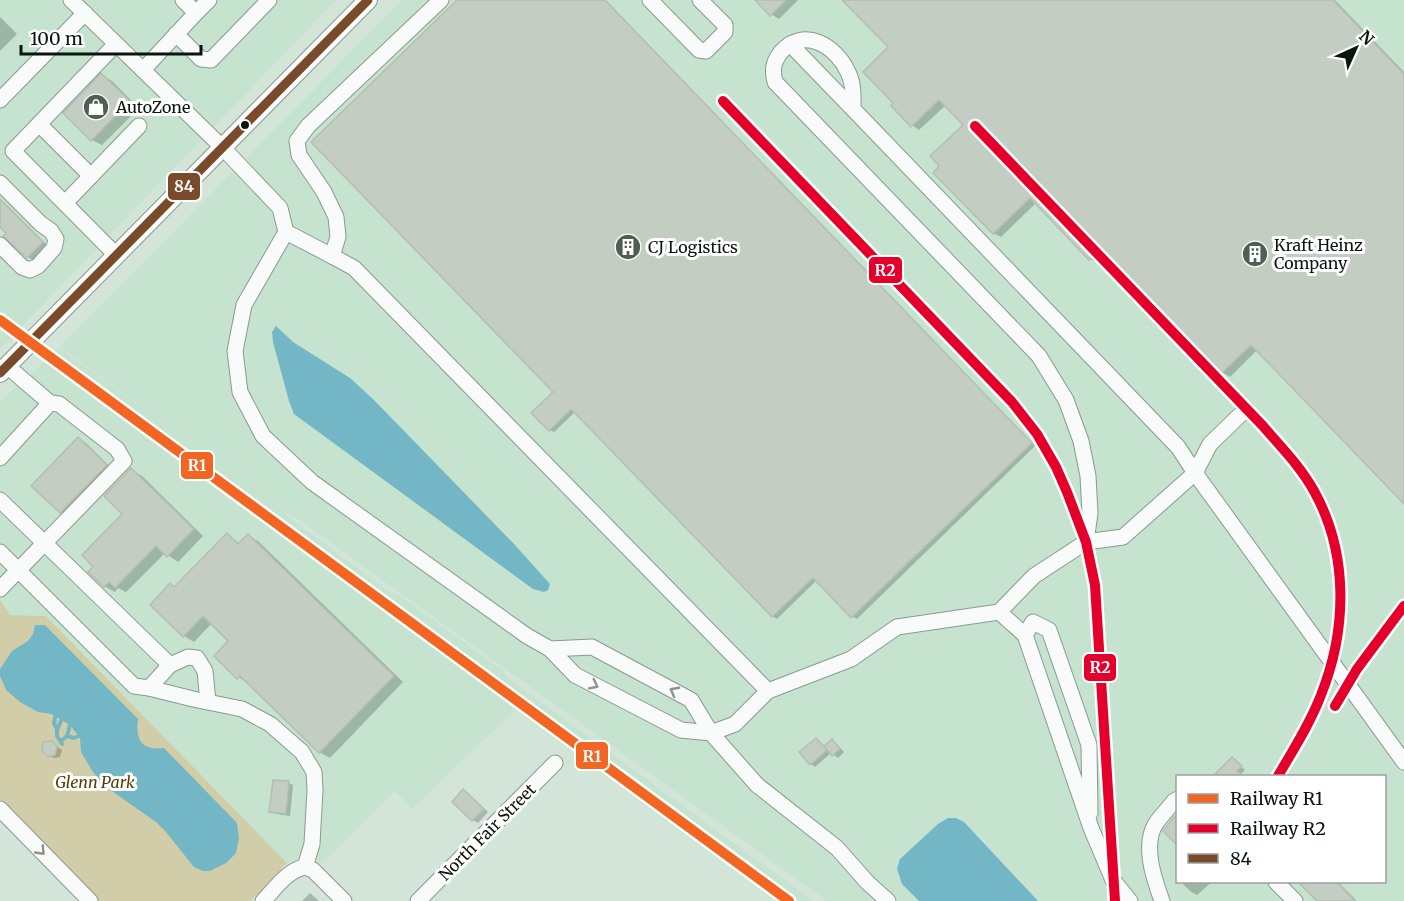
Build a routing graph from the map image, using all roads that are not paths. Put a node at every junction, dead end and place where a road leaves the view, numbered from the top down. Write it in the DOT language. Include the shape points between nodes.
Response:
graph roads {
  1 [pos="183,0"];
  2 [pos="209,0"];
  3 [pos="268,0"];
  4 [pos="368,0"];
  5 [pos="441,0"];
  6 [pos="650,0"];
  7 [pos="700,0"];
  8 [pos="78,5"];
  9 [pos="196,13"];
  10 [pos="176,34"];
  11 [pos="116,44"];
  12 [pos="790,44"];
  13 [pos="143,70"];
  14 [pos="0,100"];
  15 [pos="853,109"];
  16 [pos="39,124"];
  17 [pos="139,126"];
  18 [pos="223,148"];
  19 [pos="91,176"];
  20 [pos="0,183"];
  21 [pos="0,190"];
  22 [pos="65,204"];
  23 [pos="26,208"];
  24 [pos="286,232"];
  25 [pos="0,236"];
  26 [pos="0,245"];
  27 [pos="116,255"];
  28 [pos="332,256"];
  29 [pos="18,264"];
  30 [pos="3,370"];
  31 [pos="50,403"];
  32 [pos="1240,414"];
  33 [pos="0,458"];
  34 [pos="1195,473"];
  35 [pos="0,500"];
  36 [pos="1086,542"];
  37 [pos="45,543"];
  38 [pos="0,552"];
  39 [pos="18,570"];
  40 [pos="0,588"];
  41 [pos="999,612"];
  42 [pos="1025,635"];
  43 [pos="550,649"];
  44 [pos="170,665"];
  45 [pos="150,688"];
  46 [pos="768,691"];
  47 [pos="208,702"];
  48 [pos="711,733"];
  49 [pos="1404,762"];
  50 [pos="555,763"];
  51 [pos="1176,800"];
  52 [pos="0,809"];
  53 [pos="1091,828"];
  54 [pos="305,867"];
  55 [pos="1277,883"];
  56 [pos="90,901"];
  57 [pos="263,901"];
  58 [pos="344,901"];
  59 [pos="418,901"];
  60 [pos="888,901"];
  61 [pos="1130,901"];
  62 [pos="1162,901"];
  63 [pos="1295,901"];
  1 -- 9 [label="street"];
  2 -- 9 [label="street"];
  3 -- 10 [label="street" via="211,60 201,59"];
  4 -- 18 [label="main road"];
  5 -- 28 [label="street" via="308,126 297,141 299,155 336,217 338,237"];
  6 -- 7 [label="street" via="702,52 726,29"];
  8 -- 11 [label="street"];
  8 -- 14 [label="street"];
  9 -- 10 [label="street"];
  10 -- 13 [label="street"];
  11 -- 13 [label="street"];
  11 -- 16 [label="street"];
  12 -- 15 [label="street"];
  12 -- 15 [label="street" via="812,40 832,50 848,71"];
  12 -- 36 [label="street" via="775,61 775,82 1039,356 1066,400 1081,441 1088,476 1090,513"];
  13 -- 18 [label="street"];
  15 -- 34 [label="street" via="1159,426"];
  16 -- 19 [label="street"];
  16 -- 22 [label="street" via="13,151"];
  17 -- 19 [label="street"];
  18 -- 24 [label="street" via="280,208"];
  18 -- 27 [label="main road"];
  19 -- 22 [label="street"];
  20 -- 23 [label="street"];
  21 -- 23 [label="street"];
  22 -- 27 [label="street"];
  23 -- 29 [label="street" via="56,239 54,248 38,266 30,270"];
  24 -- 28 [label="street"];
  24 -- 43 [label="street" via="244,305 235,351 240,392 263,436 312,482"];
  25 -- 29 [label="street" via="13,249"];
  26 -- 29 [label="street"];
  27 -- 30 [label="main road"];
  28 -- 46 [label="street" via="354,268"];
  30 -- 31 [label="street"];
  31 -- 33 [label="street"];
  31 -- 37 [label="street" via="60,404 117,449 124,462"];
  32 -- 34 [label="street" via="1210,444"];
  34 -- 36 [label="street" via="1123,537"];
  34 -- 49 [label="street"];
  35 -- 37 [label="street"];
  36 -- 41 [label="street" via="1034,576"];
  37 -- 39 [label="street"];
  37 -- 44 [label="street"];
  38 -- 39 [label="street"];
  39 -- 40 [label="street"];
  39 -- 45 [label="street" via="134,686"];
  41 -- 42 [label="street"];
  41 -- 46 [label="street" via="897,627 850,659"];
  42 -- 53 [label="street"];
  42 -- 53 [label="street" via="1033,622 1049,630 1089,745"];
  43 -- 48 [label="street, one-way" via="575,675 681,730"];
  48 -- 43 [label="street, one-way" via="691,700 592,647"];
  44 -- 45 [label="street"];
  44 -- 47 [label="street" via="188,657 197,658 205,671"];
  45 -- 47 [label="street"];
  46 -- 48 [label="street" via="735,724"];
  47 -- 54 [label="street" via="242,709 270,724 302,752 314,772 312,844"];
  48 -- 60 [label="street" via="757,785 837,848"];
  50 -- 59 [label="street, North Fair Street"];
  51 -- 62 [label="street" via="1154,825 1148,849"];
  52 -- 56 [label="street, one-way"];
  53 -- 61 [label="street" via="1113,880"];
  54 -- 57 [label="street" via="283,880"];
  54 -- 58 [label="street"];
  55 -- 63 [label="street"];
}
